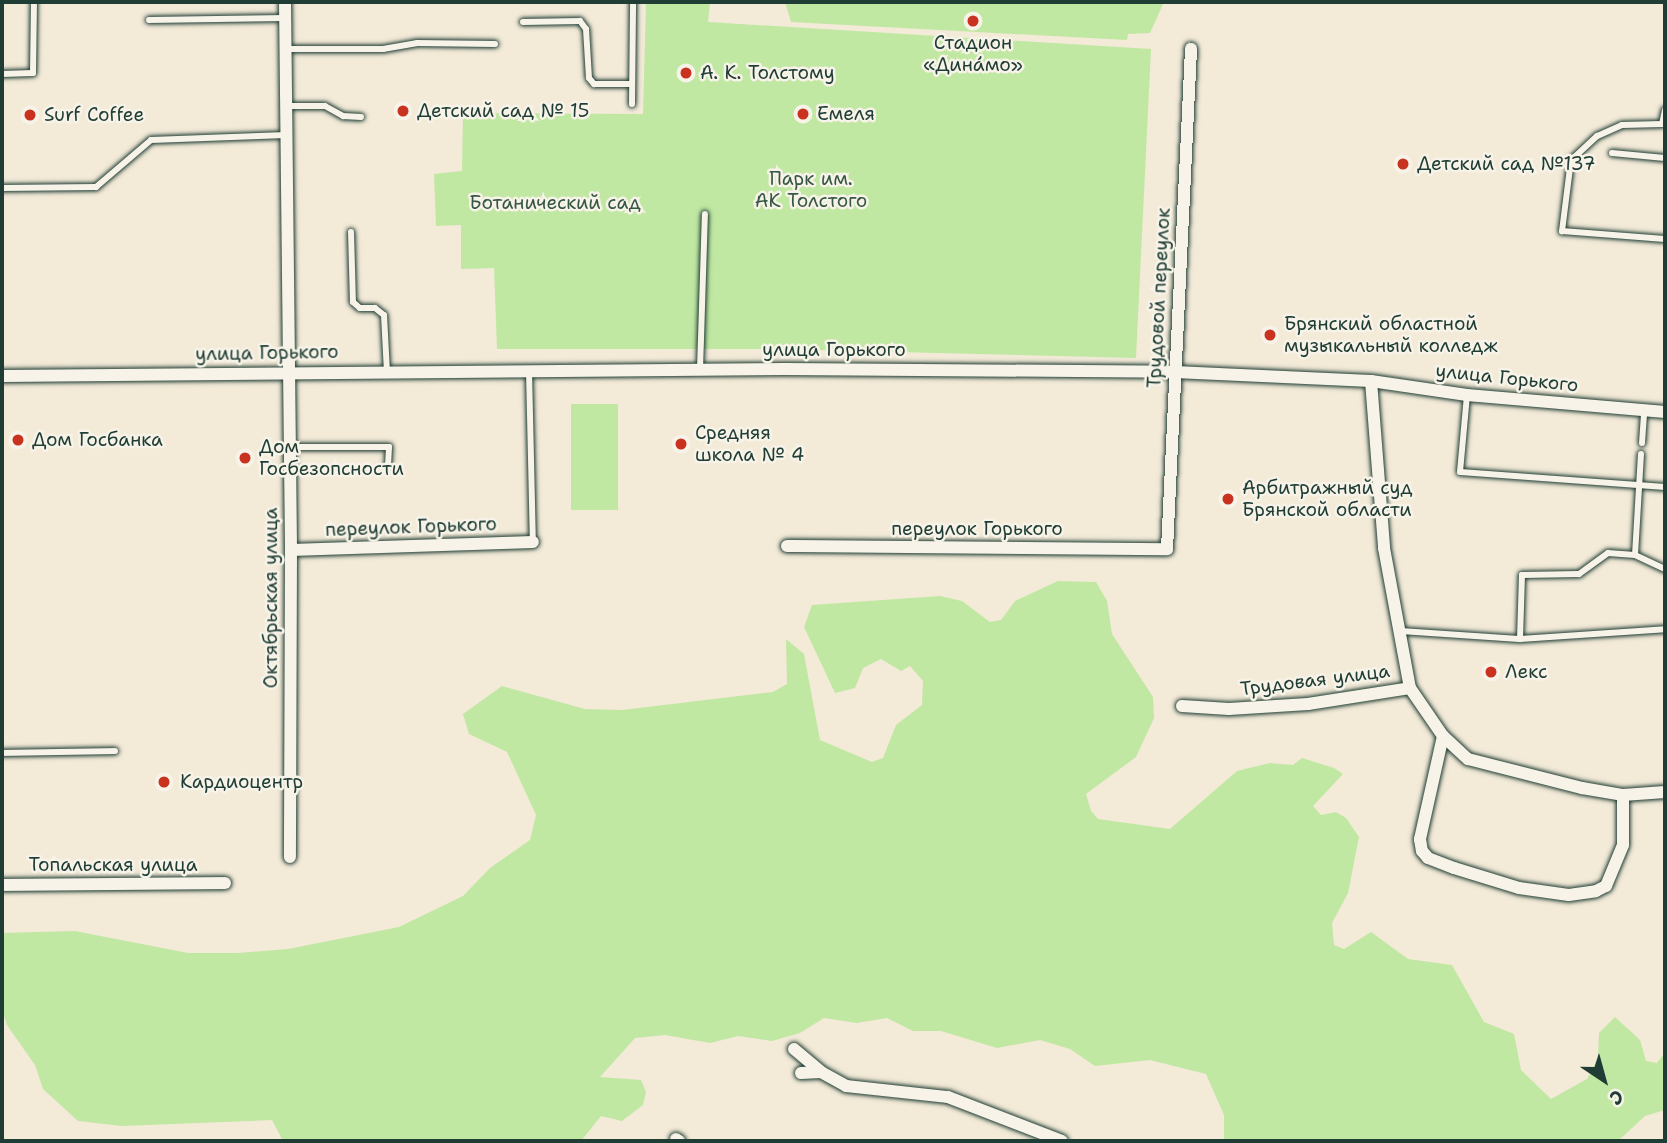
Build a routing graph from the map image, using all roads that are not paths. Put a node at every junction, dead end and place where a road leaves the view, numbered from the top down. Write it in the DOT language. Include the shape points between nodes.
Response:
graph roads {
  1 [pos="34,2"];
  2 [pos="285,2"];
  3 [pos="633,2"];
  4 [pos="285,18"];
  5 [pos="149,20"];
  6 [pos="523,22"];
  7 [pos="495,44"];
  8 [pos="285,49"];
  9 [pos="1191,49"];
  10 [pos="2,74"];
  11 [pos="632,85"];
  12 [pos="632,104"];
  13 [pos="286,106"];
  14 [pos="1665,110"];
  15 [pos="361,117"];
  16 [pos="286,135"];
  17 [pos="1612,153"];
  18 [pos="1665,158"];
  19 [pos="2,188"];
  20 [pos="705,214"];
  21 [pos="351,232"];
  22 [pos="1665,239"];
  23 [pos="700,370"];
  24 [pos="529,371"];
  25 [pos="289,372"];
  26 [pos="387,372"];
  27 [pos="1175,372"];
  28 [pos="2,376"];
  29 [pos="1371,381"];
  30 [pos="1467,395"];
  31 [pos="1643,411"];
  32 [pos="1665,412"];
  33 [pos="1642,443"];
  34 [pos="290,447"];
  35 [pos="1641,454"];
  36 [pos="388,464"];
  37 [pos="1640,485"];
  38 [pos="1665,487"];
  39 [pos="533,542"];
  40 [pos="787,546"];
  41 [pos="1167,549"];
  42 [pos="291,550"];
  43 [pos="1635,555"];
  44 [pos="1665,569"];
  45 [pos="1665,629"];
  46 [pos="1400,631"];
  47 [pos="1520,639"];
  48 [pos="1410,688"];
  49 [pos="1182,706"];
  50 [pos="1443,736"];
  51 [pos="115,751"];
  52 [pos="2,753"];
  53 [pos="1665,792"];
  54 [pos="1623,795"];
  55 [pos="289,858"];
  56 [pos="225,883"];
  57 [pos="2,885"];
  58 [pos="794,1049"];
  59 [pos="821,1072"];
  60 [pos="801,1073"];
  61 [pos="1062,1141"];
  1 -- 10 [label="lane" via="33,73"];
  2 -- 4 [label="street, Октябрьская улица"];
  3 -- 11 [label="lane"];
  4 -- 5 [label="lane"];
  4 -- 8 [label="street, Октябрьская улица"];
  6 -- 11 [label="lane" via="580,21 586,29 589,78 594,83"];
  7 -- 8 [label="lane"];
  8 -- 13 [label="street, Октябрьская улица"];
  9 -- 27 [label="street, Трудовой переулок"];
  11 -- 12 [label="lane"];
  13 -- 15 [label="lane" via="325,106 343,116"];
  13 -- 16 [label="street, Октябрьская улица"];
  14 -- 22 [label="lane" via="1662,124 1622,125 1597,136 1571,160 1562,230"];
  16 -- 19 [label="lane" via="151,140 96,187"];
  16 -- 25 [label="street, Октябрьская улица"];
  17 -- 18 [label="lane"];
  20 -- 23 [label="lane"];
  21 -- 26 [label="lane" via="353,302 384,315"];
  23 -- 24 [label="street, улица Горького"];
  23 -- 27 [label="street, улица Горького"];
  24 -- 26 [label="street, улица Горького"];
  24 -- 39 [label="lane"];
  25 -- 26 [label="street, улица Горького"];
  25 -- 28 [label="street, улица Горького"];
  25 -- 34 [label="street, Октябрьская улица"];
  27 -- 29 [label="street, улица Горького"];
  27 -- 41 [label="street, Трудовой переулок"];
  29 -- 30 [label="street, улица Горького"];
  29 -- 46 [label="street, Трудовая улица" via="1384,548"];
  30 -- 31 [label="street, улица Горького"];
  30 -- 37 [label="lane" via="1460,472"];
  31 -- 32 [label="street, улица Горького"];
  31 -- 33 [label="lane"];
  34 -- 36 [label="lane" via="389,447"];
  34 -- 42 [label="street, Октябрьская улица"];
  35 -- 37 [label="lane"];
  37 -- 38 [label="lane"];
  37 -- 43 [label="lane"];
  39 -- 42 [label="street, переулок Горького"];
  40 -- 41 [label="street, переулок Горького"];
  42 -- 55 [label="street, Октябрьская улица"];
  43 -- 44 [label="lane"];
  43 -- 47 [label="lane" via="1608,553 1579,574 1522,575"];
  45 -- 47 [label="lane"];
  46 -- 47 [label="lane"];
  46 -- 48 [label="street, Трудовая улица"];
  48 -- 49 [label="street, Трудовая улица" via="1308,704 1229,709"];
  48 -- 50 [label="street, Трудовая улица"];
  50 -- 54 [label="street, Трудовая улица" via="1468,759"];
  50 -- 54 [label="street" via="1420,839 1428,859 1519,888 1569,895 1596,891 1606,886 1623,845"];
  51 -- 52 [label="lane"];
  53 -- 54 [label="street, Трудовая улица"];
  56 -- 57 [label="street, Топальская улица"];
  58 -- 59 [label="street"];
  59 -- 60 [label="street"];
  59 -- 61 [label="street" via="846,1086 948,1097"];
}
